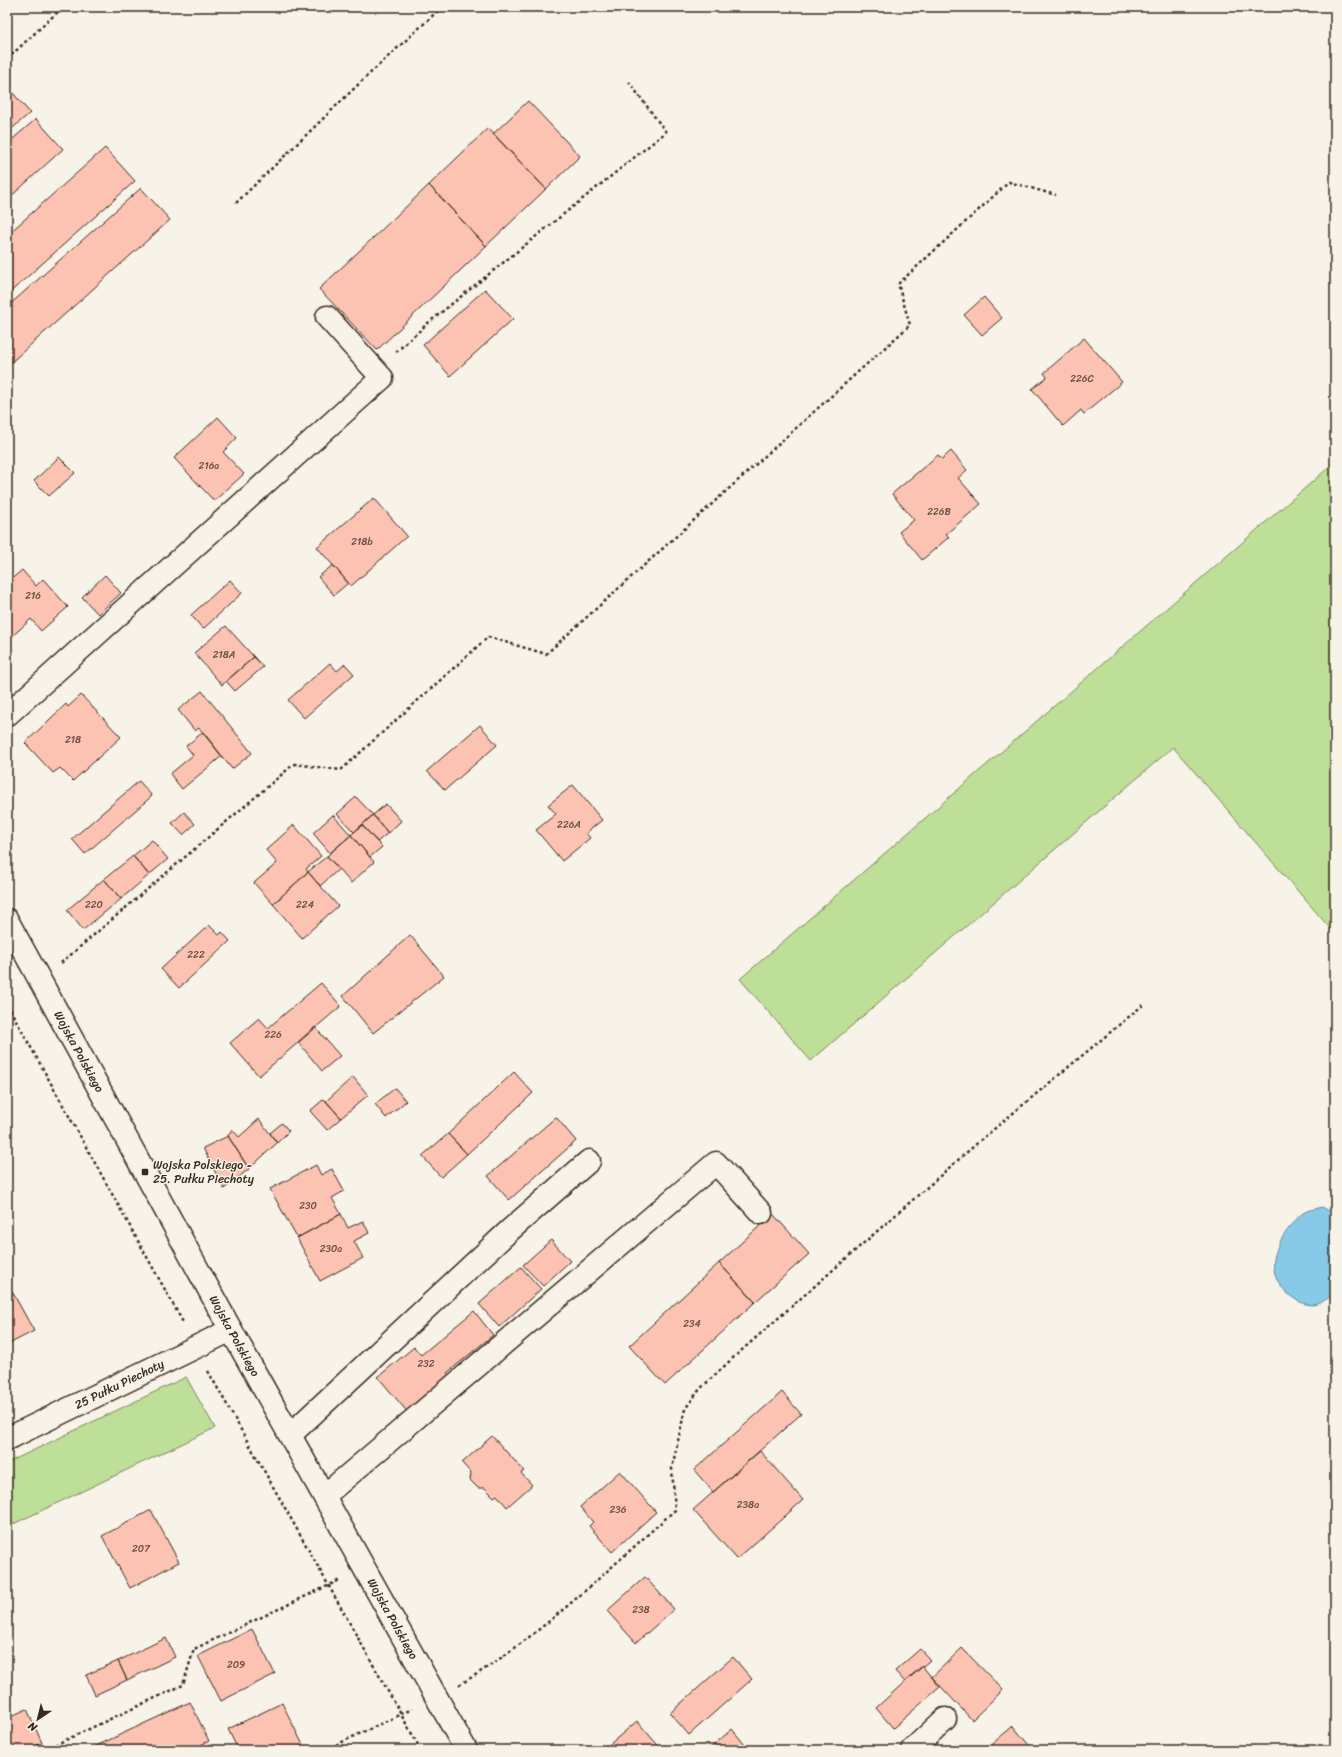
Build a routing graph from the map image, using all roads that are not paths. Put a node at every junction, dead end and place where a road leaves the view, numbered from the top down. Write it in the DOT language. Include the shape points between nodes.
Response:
graph roads {
  1 [pos="327,317"];
  2 [pos="7,715"];
  3 [pos="7,920"];
  4 [pos="589,1161"];
  5 [pos="761,1213"];
  6 [pos="231,1330"];
  7 [pos="290,1435"];
  8 [pos="7,1439"];
  9 [pos="324,1496"];
  10 [pos="945,1719"];
  11 [pos="466,1750"];
  12 [pos="912,1750"];
  1 -- 2 [label="main road" via="382,378"];
  3 -- 6 [label="main road, Wojska Polskiego"];
  4 -- 7 [label="main road" via="510,1230"];
  5 -- 9 [label="main road" via="716,1163"];
  6 -- 7 [label="main road, Wojska Polskiego"];
  6 -- 8 [label="main road, 25 Pułku Piechoty"];
  7 -- 9 [label="main road, Wojska Polskiego"];
  9 -- 11 [label="main road, Wojska Polskiego"];
  10 -- 12 [label="main road"];
}
